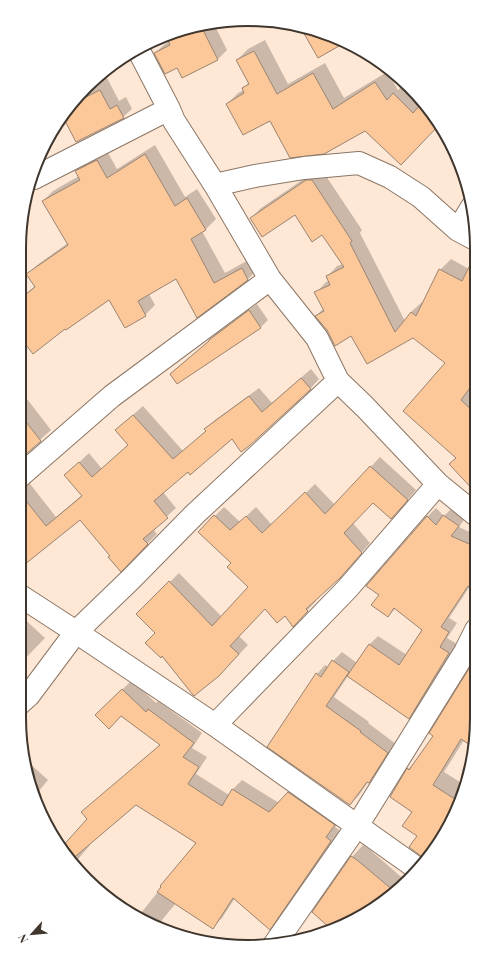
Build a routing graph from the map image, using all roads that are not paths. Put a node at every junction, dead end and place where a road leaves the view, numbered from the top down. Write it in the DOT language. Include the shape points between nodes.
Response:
graph roads {
  1 [pos="141,54"];
  2 [pos="169,109"];
  3 [pos="38,176"];
  4 [pos="215,185"];
  5 [pos="469,223"];
  6 [pos="466,235"];
  7 [pos="270,279"];
  8 [pos="338,380"];
  9 [pos="26,471"];
  10 [pos="438,484"];
  11 [pos="470,510"];
  12 [pos="26,600"];
  13 [pos="76,632"];
  14 [pos="470,642"];
  15 [pos="26,698"];
  16 [pos="215,725"];
  17 [pos="357,826"];
  18 [pos="413,866"];
  19 [pos="279,938"];
  1 -- 2 [label="street"];
  2 -- 3 [label="street"];
  2 -- 4 [label="street"];
  4 -- 6 [label="street" via="304,168 359,163 390,177 421,197"];
  4 -- 7 [label="street"];
  5 -- 6 [label="street"];
  7 -- 8 [label="street" via="317,338"];
  7 -- 9 [label="street" via="112,396"];
  8 -- 10 [label="street"];
  8 -- 13 [label="street" via="195,514"];
  10 -- 11 [label="street"];
  10 -- 16 [label="street" via="347,589"];
  12 -- 13 [label="street"];
  13 -- 15 [label="street"];
  13 -- 16 [label="street"];
  14 -- 17 [label="street"];
  16 -- 17 [label="street"];
  17 -- 18 [label="street"];
  17 -- 19 [label="street"];
}
